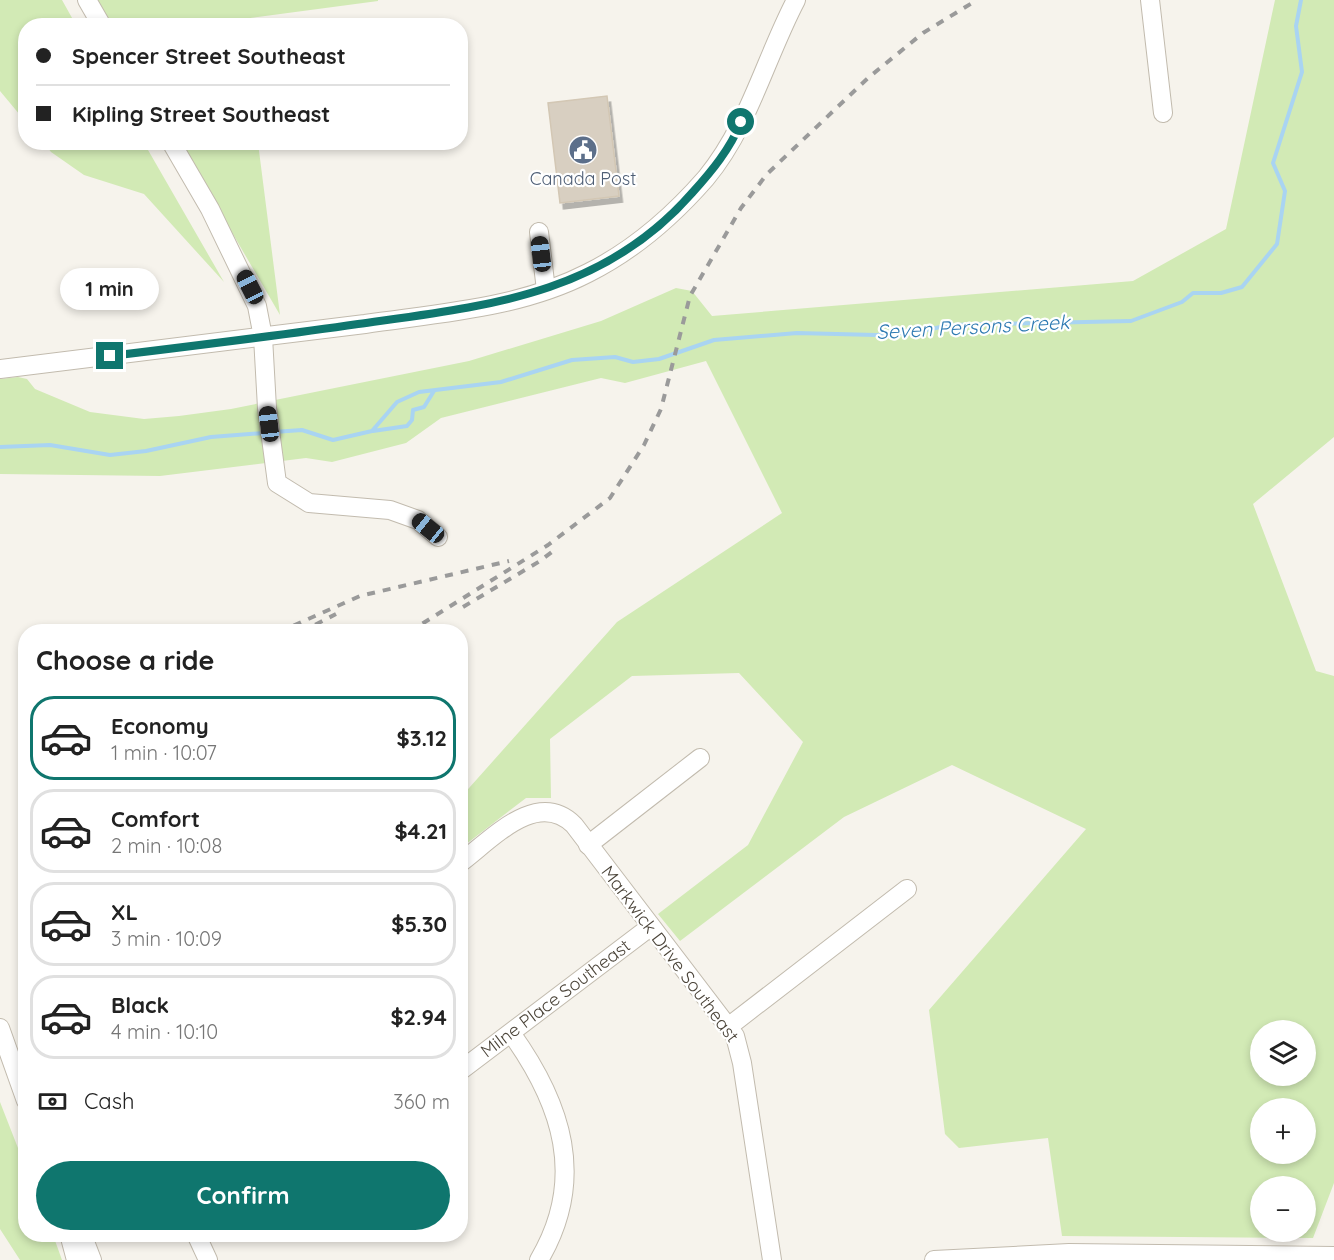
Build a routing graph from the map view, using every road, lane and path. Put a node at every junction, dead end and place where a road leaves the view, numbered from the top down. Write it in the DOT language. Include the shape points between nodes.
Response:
graph roads {
  1 [pos="87,0"];
  2 [pos="796,0"];
  3 [pos="1150,0"];
  4 [pos="97,18"];
  5 [pos="1163,113"];
  6 [pos="176,150"];
  7 [pos="540,232"];
  8 [pos="546,290"];
  9 [pos="263,337"];
  10 [pos="0,369"];
  11 [pos="438,537"];
  12 [pos="700,758"];
  13 [pos="588,845"];
  14 [pos="468,857"];
  15 [pos="906,889"];
  16 [pos="650,927"];
  17 [pos="728,1027"];
  18 [pos="0,1028"];
  19 [pos="511,1033"];
  20 [pos="468,1065"];
  21 [pos="18,1079"];
  22 [pos="71,1242"];
  23 [pos="85,1242"];
  24 [pos="200,1242"];
  25 [pos="1334,1256"];
  26 [pos="76,1260"];
  27 [pos="92,1260"];
  28 [pos="208,1260"];
  29 [pos="539,1260"];
  30 [pos="772,1260"];
  31 [pos="934,1260"];
  1 -- 4 [label="street"];
  2 -- 8 [label="street" via="733,143 707,176 655,230 624,252 586,274"];
  3 -- 5 [label="street"];
  6 -- 9 [label="street" via="250,287"];
  7 -- 8 [label="street"];
  8 -- 9 [label="street" via="478,308"];
  9 -- 10 [label="street"];
  9 -- 11 [label="street" via="277,483 309,503 390,510 418,520"];
  12 -- 13 [label="street"];
  13 -- 14 [label="street, Markwick Drive Southeast" via="566,817 532,813 523,815"];
  13 -- 16 [label="street, Markwick Drive Southeast"];
  15 -- 17 [label="street"];
  16 -- 17 [label="street, Markwick Drive Southeast"];
  16 -- 19 [label="street, Milne Place Southeast"];
  17 -- 30 [label="street, Markwick Drive Southeast" via="742,1063"];
  18 -- 21 [label="street"];
  19 -- 20 [label="street, Milne Place Southeast"];
  19 -- 29 [label="street" via="548,1093 563,1143 561,1205 552,1236"];
  22 -- 26 [label="street"];
  23 -- 27 [label="street"];
  24 -- 28 [label="street"];
  25 -- 31 [label="street" via="1069,1253"];
}
